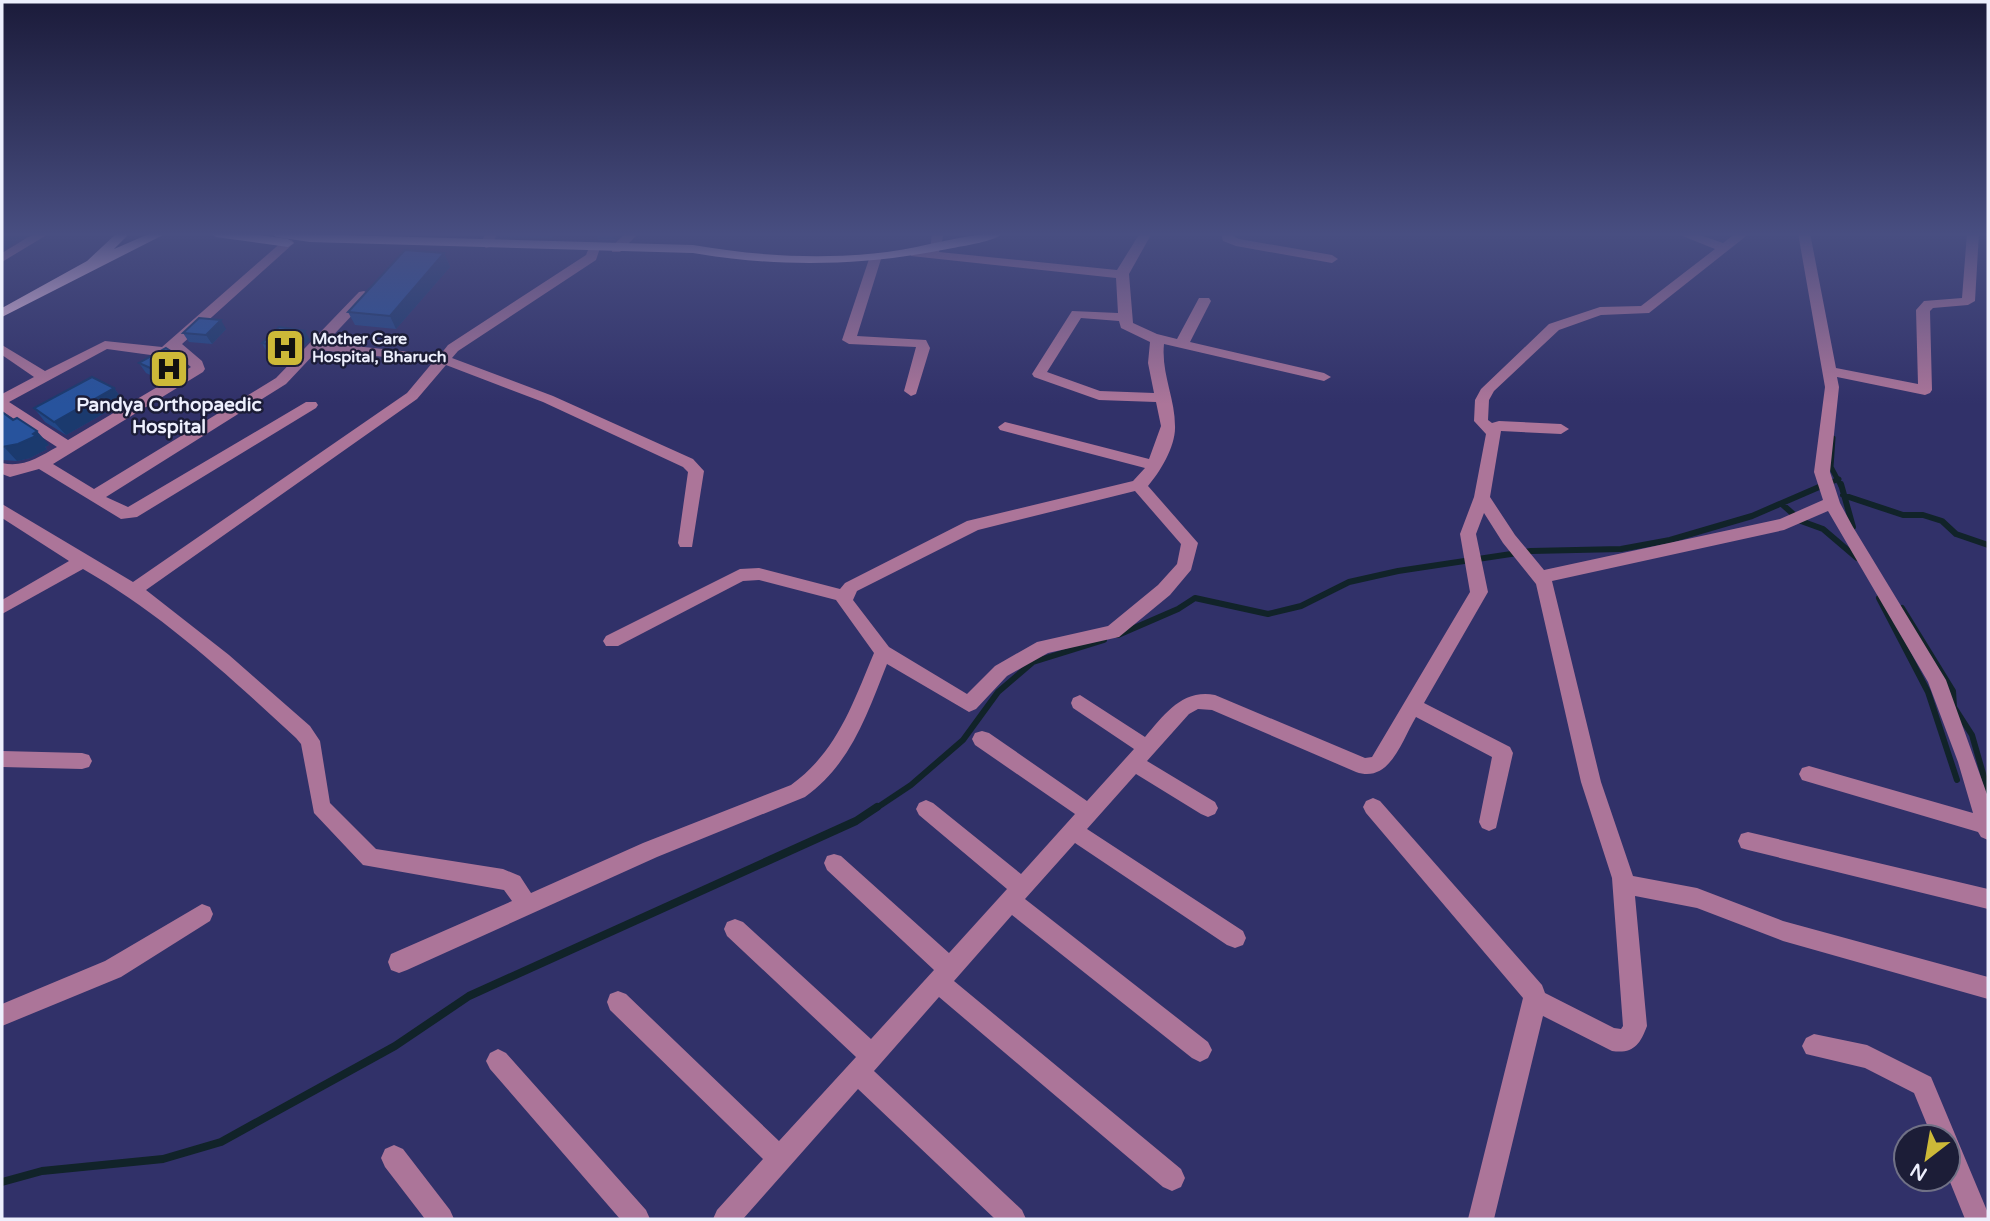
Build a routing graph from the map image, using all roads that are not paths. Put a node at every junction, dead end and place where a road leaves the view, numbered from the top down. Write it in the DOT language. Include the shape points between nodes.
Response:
graph roads {
  1 [pos="44,290"];
  2 [pos="235,290"];
  3 [pos="370,290"];
  4 [pos="539,290"];
  5 [pos="865,290"];
  6 [pos="1123,290"];
  7 [pos="1669,290"];
  8 [pos="1814,290"];
  9 [pos="1969,290"];
  10 [pos="1204,301"];
  11 [pos="2,313"];
  12 [pos="1125,317"];
  13 [pos="1155,338"];
  14 [pos="1182,343"];
  15 [pos="174,345"];
  16 [pos="315,346"];
  17 [pos="2,349"];
  18 [pos="442,359"];
  19 [pos="1829,371"];
  20 [pos="44,377"];
  21 [pos="1324,377"];
  22 [pos="911,391"];
  23 [pos="1162,398"];
  24 [pos="2,402"];
  25 [pos="311,405"];
  26 [pos="1005,427"];
  27 [pos="1561,429"];
  28 [pos="1492,432"];
  29 [pos="68,447"];
  30 [pos="45,462"];
  31 [pos="1153,465"];
  32 [pos="2,468"];
  33 [pos="1139,485"];
  34 [pos="94,497"];
  35 [pos="1482,497"];
  36 [pos="1832,503"];
  37 [pos="2,510"];
  38 [pos="686,543"];
  39 [pos="83,561"];
  40 [pos="1542,577"];
  41 [pos="134,590"];
  42 [pos="844,596"];
  43 [pos="2,608"];
  44 [pos="612,641"];
  45 [pos="883,652"];
  46 [pos="1080,703"];
  47 [pos="1413,706"];
  48 [pos="982,739"];
  49 [pos="1140,756"];
  50 [pos="2,758"];
  51 [pos="82,761"];
  52 [pos="1809,774"];
  53 [pos="1373,807"];
  54 [pos="926,808"];
  55 [pos="1208,808"];
  56 [pos="1089,813"];
  57 [pos="1489,822"];
  58 [pos="1987,829"];
  59 [pos="1073,831"];
  60 [pos="1748,841"];
  61 [pos="834,863"];
  62 [pos="1624,884"];
  63 [pos="1016,894"];
  64 [pos="1988,899"];
  65 [pos="527,906"];
  66 [pos="202,915"];
  67 [pos="735,929"];
  68 [pos="1235,938"];
  69 [pos="399,962"];
  70 [pos="944,975"];
  71 [pos="1988,988"];
  72 [pos="1535,1000"];
  73 [pos="618,1002"];
  74 [pos="2,1015"];
  75 [pos="1814,1046"];
  76 [pos="1200,1050"];
  77 [pos="498,1061"];
  78 [pos="865,1064"];
  79 [pos="1938,1123"];
  80 [pos="394,1158"];
  81 [pos="779,1159"];
  82 [pos="1172,1178"];
  83 [pos="1962,1181"];
  84 [pos="440,1219"];
  85 [pos="637,1219"];
  86 [pos="728,1219"];
  87 [pos="1013,1219"];
  88 [pos="1481,1219"];
  89 [pos="1978,1219"];
  1 -- 11 [label="main road"];
  2 -- 15 [label="street"];
  3 -- 16 [label="street"];
  4 -- 18 [label="street"];
  5 -- 22 [label="street" via="849,340 921,343"];
  6 -- 12 [label="street"];
  7 -- 28 [label="street" via="1640,312 1600,311 1554,327 1484,394 1481,421"];
  8 -- 19 [label="street"];
  9 -- 19 [label="street" via="1968,301 1929,304 1923,310 1925,390"];
  10 -- 14 [label="street"];
  12 -- 13 [label="street" via="1129,328"];
  12 -- 23 [label="street" via="1077,314 1039,374 1099,394"];
  13 -- 14 [label="street"];
  13 -- 23 [label="street"];
  14 -- 21 [label="street"];
  15 -- 20 [label="street" via="158,352 105,345"];
  15 -- 29 [label="street" via="198,369"];
  16 -- 18 [label="street"];
  16 -- 34 [label="street" via="277,384"];
  17 -- 20 [label="street"];
  18 -- 38 [label="street" via="548,399 688,463 696,471"];
  18 -- 41 [label="street" via="412,396"];
  19 -- 36 [label="street" via="1832,387 1822,472"];
  20 -- 24 [label="street"];
  23 -- 31 [label="street" via="1168,431"];
  24 -- 29 [label="street"];
  25 -- 34 [label="street" via="131,513 121,513"];
  26 -- 31 [label="street"];
  27 -- 28 [label="street" via="1499,426"];
  28 -- 35 [label="street"];
  29 -- 30 [label="street"];
  30 -- 32 [label="street" via="10,472"];
  30 -- 34 [label="street"];
  31 -- 33 [label="street" via="1147,480"];
  33 -- 42 [label="street" via="974,525 851,587"];
  33 -- 45 [label="street" via="1190,543 1185,566 1164,590 1113,632 1043,647 1002,671 969,704"];
  35 -- 40 [label="street" via="1509,539"];
  35 -- 47 [label="street" via="1468,534 1478,597"];
  36 -- 40 [label="street" via="1784,524"];
  36 -- 58 [label="street" via="1937,680"];
  37 -- 39 [label="street"];
  39 -- 41 [label="street"];
  39 -- 43 [label="street"];
  40 -- 62 [label="street" via="1591,782"];
  41 -- 65 [label="street" via="223,660 303,732 310,741 321,807 370,858 503,879 512,883"];
  42 -- 44 [label="street" via="759,574 740,575"];
  42 -- 45 [label="street"];
  45 -- 65 [label="street" via="838,755 812,783"];
  46 -- 49 [label="street"];
  47 -- 49 [label="street" via="1379,763 1372,767 1202,700 1182,709"];
  47 -- 57 [label="street" via="1503,753"];
  48 -- 56 [label="street"];
  49 -- 55 [label="street"];
  49 -- 56 [label="street"];
  50 -- 51 [label="street"];
  52 -- 58 [label="street"];
  53 -- 72 [label="street" via="1530,986"];
  54 -- 63 [label="street"];
  56 -- 59 [label="street"];
  59 -- 63 [label="street"];
  59 -- 68 [label="street"];
  60 -- 64 [label="street"];
  61 -- 70 [label="street"];
  62 -- 71 [label="street" via="1697,898 1783,931"];
  62 -- 72 [label="street" via="1632,1035 1624,1041 1612,1039"];
  63 -- 70 [label="street"];
  63 -- 76 [label="street"];
  65 -- 69 [label="street"];
  66 -- 74 [label="street" via="113,969"];
  67 -- 78 [label="street"];
  70 -- 78 [label="street"];
  70 -- 82 [label="street"];
  72 -- 88 [label="street"];
  73 -- 81 [label="street"];
  75 -- 79 [label="street" via="1867,1058 1917,1080"];
  77 -- 85 [label="street"];
  78 -- 81 [label="street"];
  78 -- 87 [label="street"];
  80 -- 84 [label="street"];
  81 -- 86 [label="street"];
  83 -- 89 [label="street"];
}
